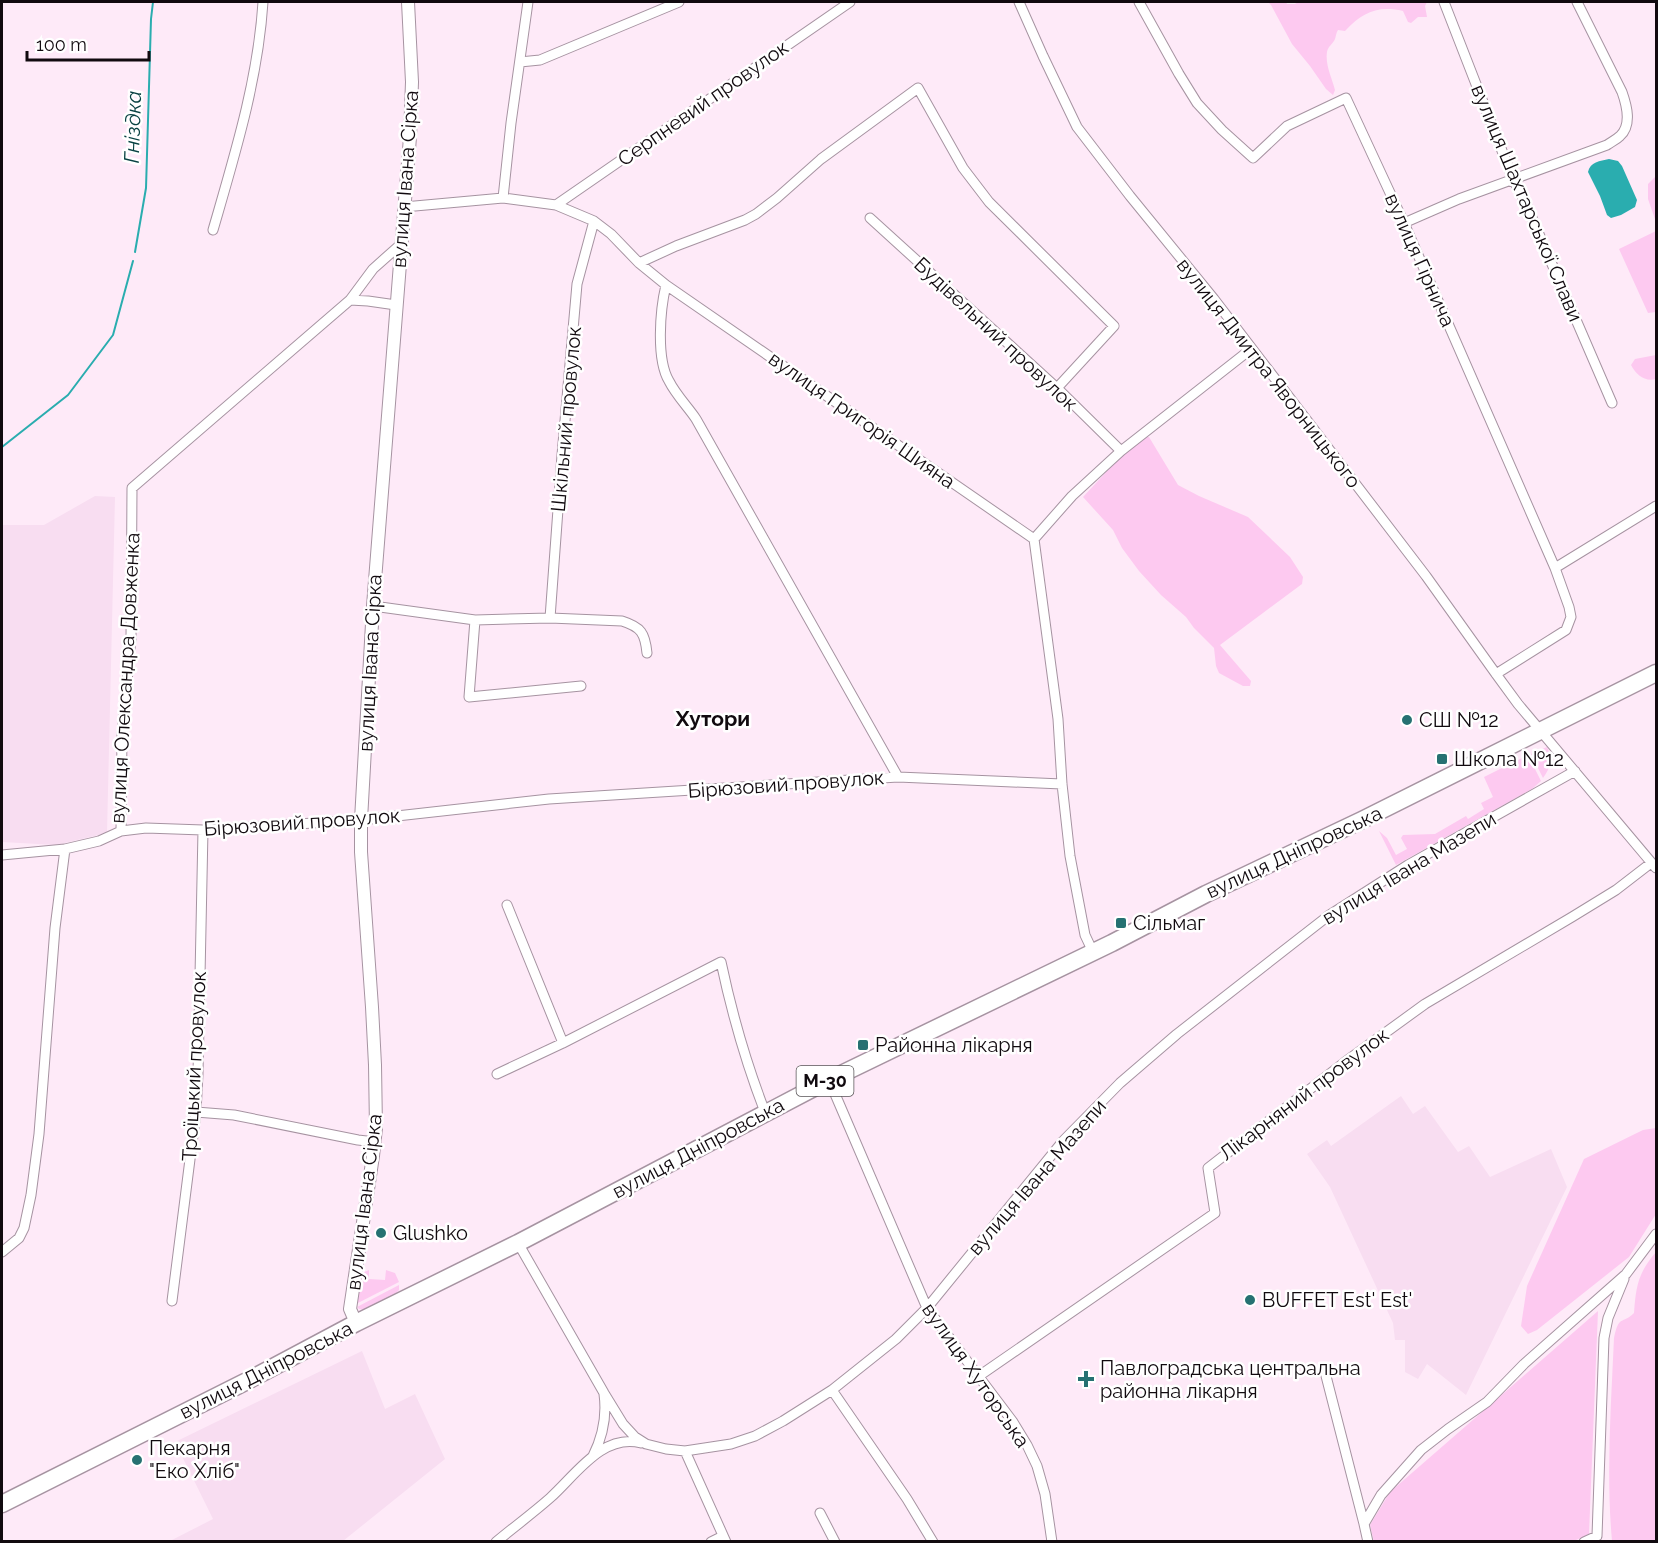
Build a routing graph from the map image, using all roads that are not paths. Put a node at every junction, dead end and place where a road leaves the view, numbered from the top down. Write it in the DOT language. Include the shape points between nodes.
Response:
graph roads {
  1 [pos="262,2"];
  2 [pos="408,2"];
  3 [pos="528,2"];
  4 [pos="679,2"];
  5 [pos="850,2"];
  6 [pos="1019,2"];
  7 [pos="1139,2"];
  8 [pos="1444,2"];
  9 [pos="1577,2"];
  10 [pos="520,62"];
  11 [pos="1513,179"];
  12 [pos="502,198"];
  13 [pos="555,206"];
  14 [pos="404,207"];
  15 [pos="870,218"];
  16 [pos="594,221"];
  17 [pos="1404,223"];
  18 [pos="213,230"];
  19 [pos="401,244"];
  20 [pos="639,263"];
  21 [pos="666,285"];
  22 [pos="350,300"];
  23 [pos="396,305"];
  24 [pos="1251,349"];
  25 [pos="1057,388"];
  26 [pos="1612,403"];
  27 [pos="1121,451"];
  28 [pos="1656,506"];
  29 [pos="1034,539"];
  30 [pos="1555,568"];
  31 [pos="373,606"];
  32 [pos="550,618"];
  33 [pos="475,620"];
  34 [pos="647,653"];
  35 [pos="1656,673"];
  36 [pos="1496,674"];
  37 [pos="581,686"];
  38 [pos="1541,731"];
  39 [pos="1575,771"];
  40 [pos="898,777"];
  41 [pos="1062,784"];
  42 [pos="362,820"];
  43 [pos="203,830"];
  44 [pos="121,831"];
  45 [pos="65,849"];
  46 [pos="2,855"];
  47 [pos="1654,866"];
  48 [pos="507,905"];
  49 [pos="1093,952"];
  50 [pos="563,1042"];
  51 [pos="497,1074"];
  52 [pos="829,1080"];
  53 [pos="196,1112"];
  54 [pos="765,1112"];
  55 [pos="375,1142"];
  56 [pos="1656,1234"];
  57 [pos="518,1243"];
  58 [pos="2,1252"];
  59 [pos="1626,1274"];
  60 [pos="172,1301"];
  61 [pos="927,1308"];
  62 [pos="356,1323"];
  63 [pos="980,1376"];
  64 [pos="1326,1376"];
  65 [pos="832,1390"];
  66 [pos="604,1393"];
  67 [pos="646,1444"];
  68 [pos="685,1451"];
  69 [pos="592,1458"];
  70 [pos="2,1504"];
  71 [pos="820,1513"];
  72 [pos="1364,1524"];
  73 [pos="724,1539"];
  74 [pos="496,1542"];
  75 [pos="711,1542"];
  76 [pos="835,1542"];
  77 [pos="933,1542"];
  78 [pos="1052,1542"];
  79 [pos="1368,1542"];
  80 [pos="1584,1542"];
  1 -- 18 [label="street" via="248,105"];
  2 -- 14 [label="street, вулиця Івана Сірка" via="412,82"];
  3 -- 10 [label="street"];
  4 -- 10 [label="street" via="540,60"];
  5 -- 13 [label="street, Серпневий провулок"];
  6 -- 24 [label="street, вулиця Дмитра Яворницького" via="1077,127"];
  7 -- 17 [label="street, вулиця Гірнича" via="1197,102 1253,158 1287,126 1346,98"];
  8 -- 11 [label="street, вулиця Шахтарської Слави"];
  9 -- 11 [label="street" via="1622,92 1627,106 1626,127 1620,137 1607,145"];
  10 -- 12 [label="street"];
  11 -- 17 [label="street"];
  11 -- 26 [label="street, вулиця Шахтарської Слави"];
  12 -- 13 [label="street, вулиця Григорія Шияна"];
  12 -- 14 [label="street, вулиця Григорія Шияна"];
  13 -- 16 [label="street, вулиця Григорія Шияна"];
  14 -- 19 [label="street, вулиця Івана Сірка"];
  15 -- 25 [label="street, Будівельний провулок"];
  16 -- 20 [label="street, вулиця Григорія Шияна"];
  16 -- 32 [label="street, Шкільний провулок" via="577,284"];
  17 -- 30 [label="street, вулиця Гірнича"];
  19 -- 22 [label="street, вулиця Олександра Довженка" via="374,268"];
  19 -- 23 [label="street, вулиця Івана Сірка"];
  20 -- 21 [label="street, вулиця Григорія Шияна"];
  20 -- 25 [label="street" via="756,214 820,159 918,88 963,168 990,202 1114,326"];
  21 -- 29 [label="street, вулиця Григорія Шияна"];
  21 -- 40 [label="street, Бірюзовий провулок" via="661,353 669,382 696,419"];
  22 -- 23 [label="street"];
  22 -- 44 [label="street, вулиця Олександра Довженка" via="132,488 131,639"];
  23 -- 31 [label="street, вулиця Івана Сірка"];
  24 -- 27 [label="street"];
  24 -- 36 [label="street, вулиця Дмитра Яворницького" via="1426,576"];
  25 -- 27 [label="street, Будівельний провулок"];
  27 -- 29 [label="street" via="1072,496"];
  28 -- 30 [label="street"];
  29 -- 41 [label="street" via="1058,719"];
  30 -- 36 [label="street, вулиця Гірнича" via="1569,607 1566,630"];
  31 -- 33 [label="street"];
  31 -- 42 [label="street, вулиця Івана Сірка"];
  32 -- 33 [label="street"];
  32 -- 34 [label="street" via="632,624 645,638"];
  33 -- 37 [label="street" via="469,697"];
  35 -- 38 [label="highway, вулиця Дніпровська / М-30"];
  36 -- 38 [label="street, вулиця Дмитра Яворницького"];
  38 -- 39 [label="street, вулиця Дмитра Яворницького"];
  38 -- 49 [label="highway, вулиця Дніпровська / М-30"];
  39 -- 47 [label="street, вулиця Дмитра Яворницького"];
  39 -- 61 [label="street, вулиця Івана Мазепи" via="1328,916 1169,1041 1120,1083 1063,1141"];
  40 -- 41 [label="street"];
  40 -- 42 [label="street, Бірюзовий провулок" via="549,799"];
  41 -- 49 [label="street" via="1072,866 1085,935"];
  42 -- 43 [label="street, Бірюзовий провулок"];
  42 -- 55 [label="street, вулиця Івана Сірка" via="375,1065"];
  43 -- 44 [label="street, Бірюзовий провулок"];
  43 -- 53 [label="street, Троїцький провулок"];
  44 -- 45 [label="street, вулиця Олександра Довженка"];
  45 -- 46 [label="street, вулиця Олександра Довженка"];
  45 -- 58 [label="street" via="31,1194 24,1228 19,1238"];
  47 -- 63 [label="street, Лікарняний провулок" via="1425,1004 1345,1062 1208,1168 1215,1213"];
  48 -- 50 [label="street"];
  49 -- 52 [label="highway, вулиця Дніпровська / М-30"];
  50 -- 51 [label="street"];
  50 -- 54 [label="street" via="721,963 734,1022"];
  52 -- 54 [label="highway, вулиця Дніпровська / М-30"];
  52 -- 61 [label="street, вулиця Хуторська"];
  53 -- 55 [label="street" via="234,1115"];
  53 -- 60 [label="street, Троїцький провулок"];
  54 -- 57 [label="highway, вулиця Дніпровська / М-30"];
  55 -- 62 [label="street, вулиця Івана Сірка" via="350,1309"];
  56 -- 59 [label="street"];
  57 -- 62 [label="highway, вулиця Дніпровська / М-30"];
  57 -- 66 [label="street, вулиця Івана Мазепи"];
  59 -- 72 [label="street" via="1487,1402 1421,1450 1381,1496"];
  59 -- 80 [label="street" via="1604,1338 1596,1536"];
  61 -- 63 [label="street, вулиця Хуторська"];
  61 -- 65 [label="street, вулиця Івана Мазепи" via="896,1339"];
  62 -- 70 [label="highway, вулиця Дніпровська / М-30"];
  63 -- 78 [label="street, вулиця Хуторська" via="1028,1445 1045,1494"];
  64 -- 72 [label="street"];
  65 -- 68 [label="street, вулиця Івана Мазепи" via="755,1436"];
  65 -- 77 [label="street"];
  66 -- 67 [label="street, вулиця Івана Мазепи" via="623,1424"];
  66 -- 69 [label="street, вулиця Івана Мазепи" via="603,1433"];
  67 -- 68 [label="street, вулиця Івана Мазепи"];
  67 -- 69 [label="street, вулиця Івана Мазепи" via="621,1442"];
  68 -- 73 [label="street"];
  69 -- 74 [label="street, вулиця Івана Мазепи"];
  71 -- 76 [label="street"];
  72 -- 79 [label="street"];
  73 -- 75 [label="street"];
}
